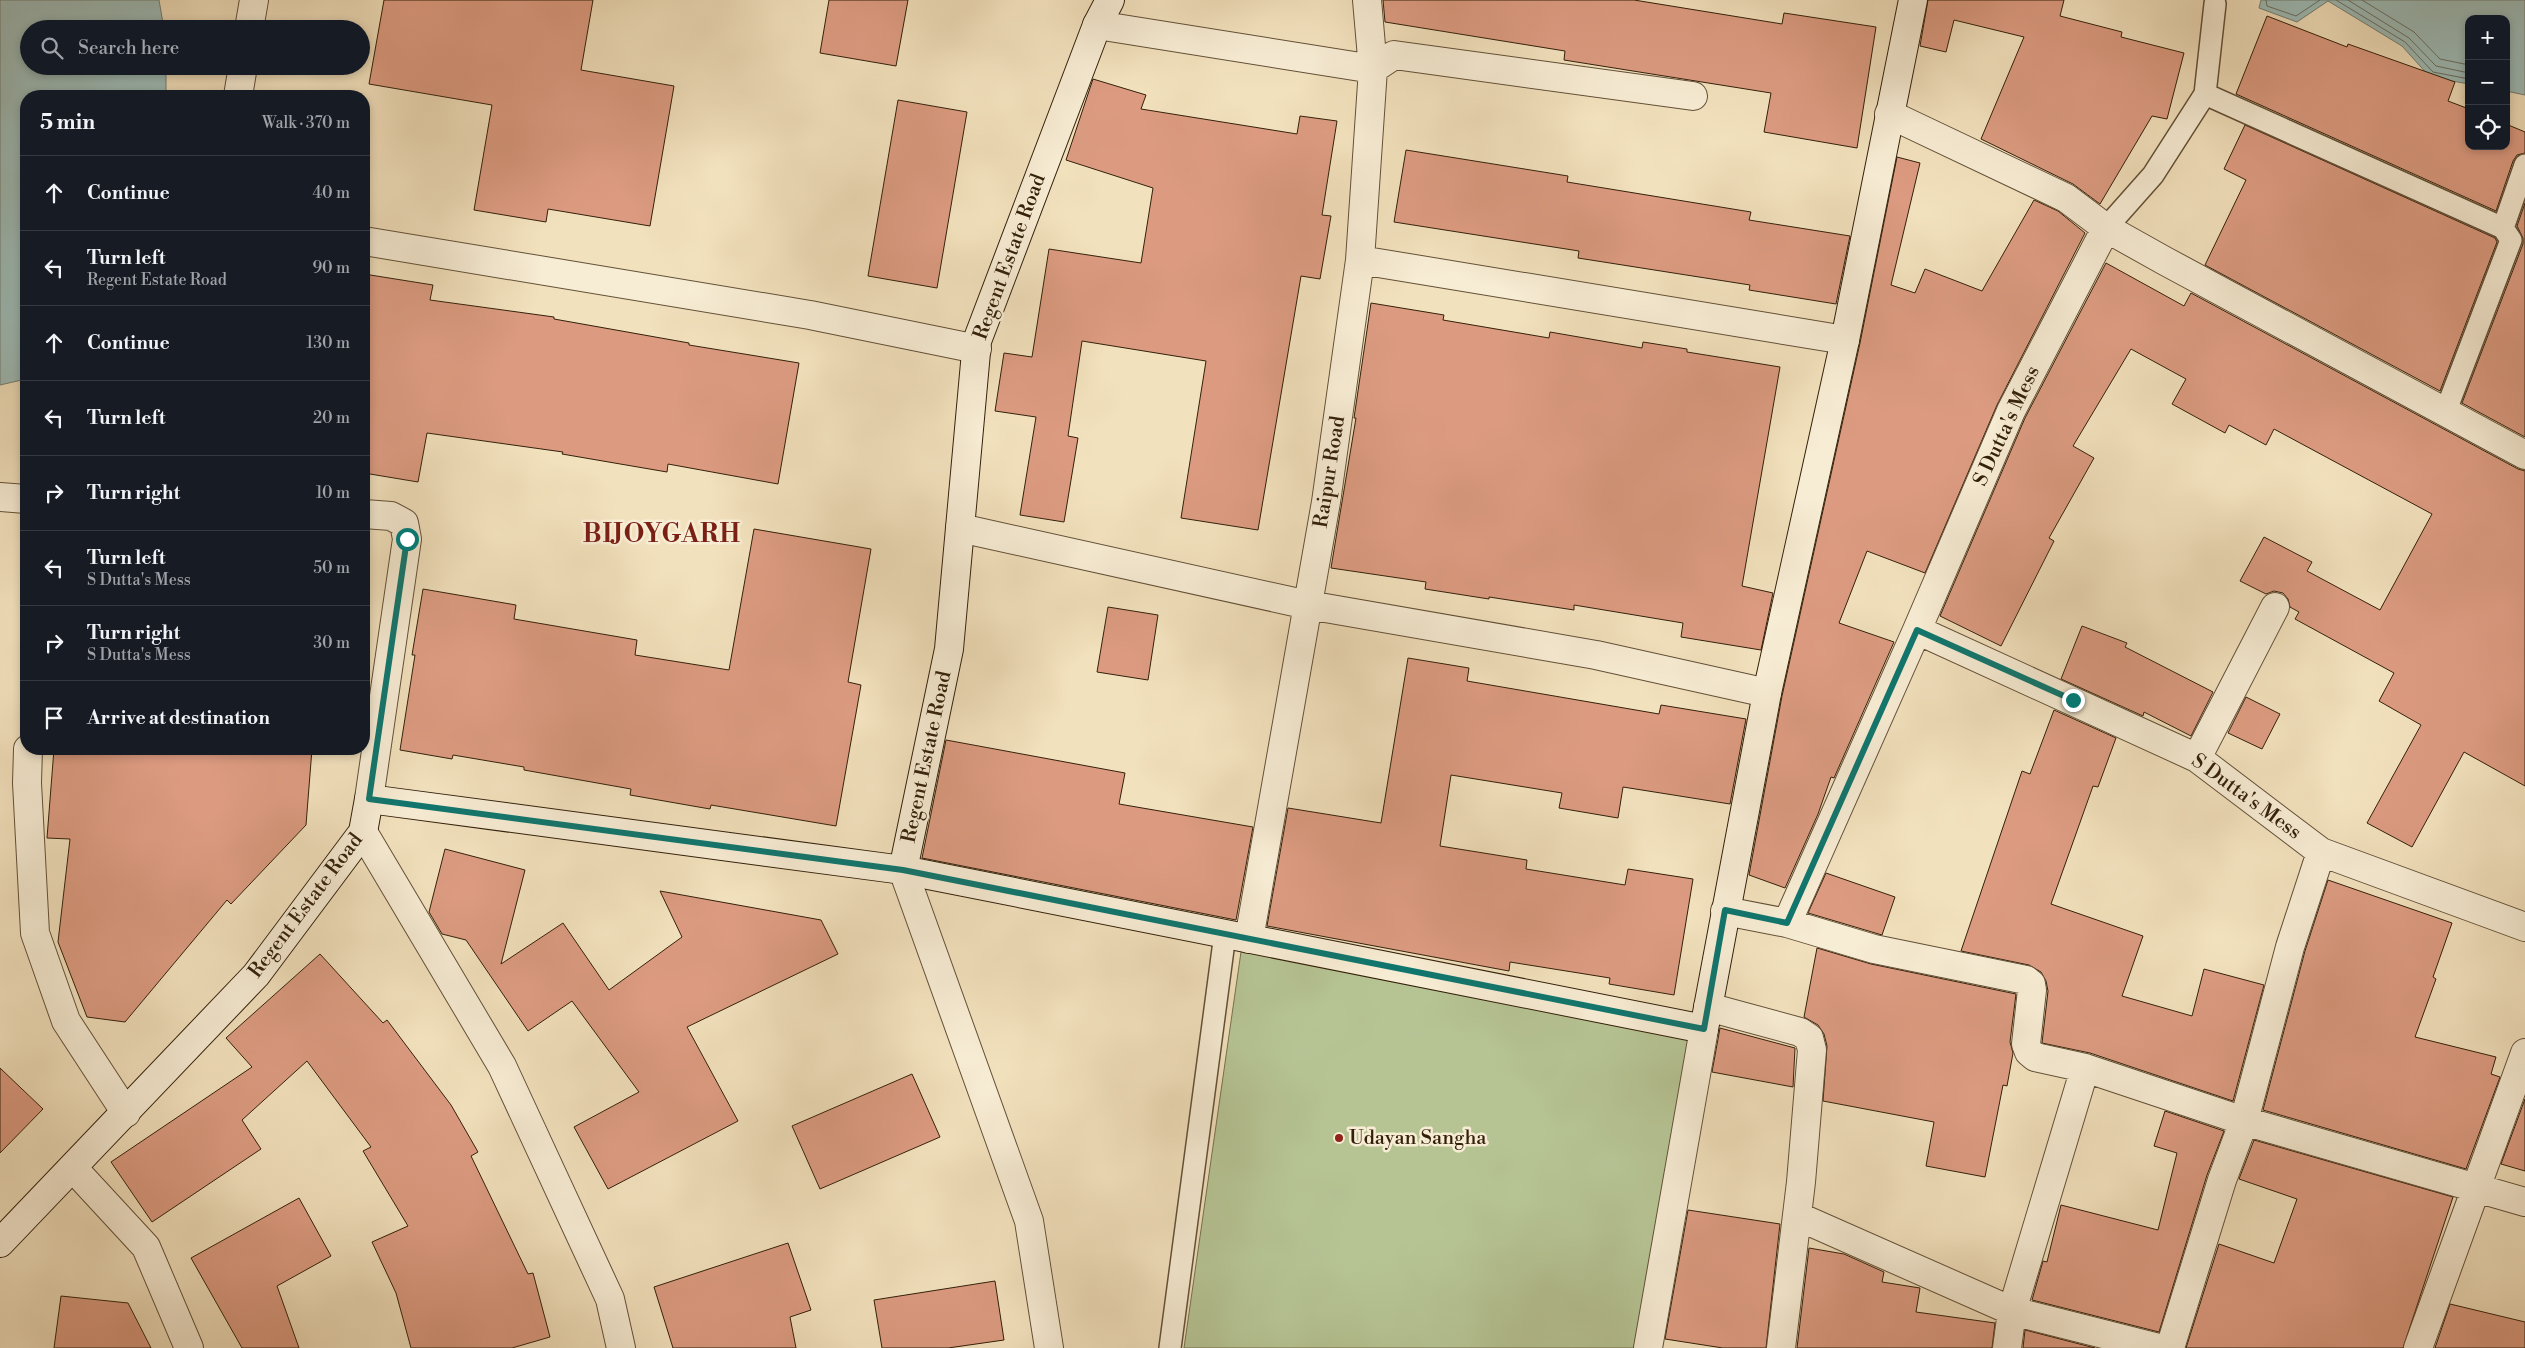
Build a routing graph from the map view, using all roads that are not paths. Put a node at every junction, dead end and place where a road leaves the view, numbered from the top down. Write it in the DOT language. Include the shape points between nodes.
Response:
graph roads {
  1 [pos="254,0"];
  2 [pos="1110,0"];
  3 [pos="1367,0"];
  4 [pos="1913,0"];
  5 [pos="2215,4"];
  6 [pos="251,20"];
  7 [pos="1097,25"];
  8 [pos="1373,69"];
  9 [pos="241,75"];
  10 [pos="239,90"];
  11 [pos="2205,94"];
  12 [pos="1693,96"];
  13 [pos="1889,114"];
  14 [pos="2525,165"];
  15 [pos="2106,228"];
  16 [pos="2504,228"];
  17 [pos="370,242"];
  18 [pos="1360,260"];
  19 [pos="1845,340"];
  20 [pos="977,349"];
  21 [pos="2445,413"];
  22 [pos="2525,455"];
  23 [pos="0,497"];
  24 [pos="20,499"];
  25 [pos="370,514"];
  26 [pos="960,528"];
  27 [pos="1308,605"];
  28 [pos="2275,607"];
  29 [pos="1917,630"];
  30 [pos="1767,693"];
  31 [pos="28,755"];
  32 [pos="2196,758"];
  33 [pos="369,799"];
  34 [pos="363,832"];
  35 [pos="2321,852"];
  36 [pos="903,870"];
  37 [pos="1725,910"];
  38 [pos="1787,923"];
  39 [pos="2525,927"];
  40 [pos="1237,937"];
  41 [pos="1706,1018"];
  42 [pos="2525,1053"];
  43 [pos="2085,1068"];
  44 [pos="126,1113"];
  45 [pos="2244,1120"];
  46 [pos="73,1168"];
  47 [pos="2475,1187"];
  48 [pos="2525,1202"];
  49 [pos="1797,1216"];
  50 [pos="0,1243"];
  51 [pos="2012,1311"];
  52 [pos="1655,1346"];
  53 [pos="189,1348"];
  54 [pos="621,1348"];
  55 [pos="1049,1348"];
  56 [pos="1170,1348"];
  57 [pos="1781,1348"];
  58 [pos="2007,1348"];
  59 [pos="2159,1348"];
  60 [pos="2170,1348"];
  61 [pos="2418,1348"];
  1 -- 6 [label="street"];
  2 -- 7 [label="street, Regent Estate Road"];
  3 -- 8 [label="street, Raipur Road"];
  4 -- 13 [label="street"];
  5 -- 11 [label="lane"];
  7 -- 8 [label="street"];
  7 -- 20 [label="street, Regent Estate Road" via="977,341"];
  8 -- 12 [label="street" via="1394,55"];
  8 -- 18 [label="street, Raipur Road"];
  9 -- 10 [label="street"];
  11 -- 15 [label="lane" via="2153,175"];
  11 -- 16 [label="lane"];
  13 -- 15 [label="street" via="2066,198"];
  13 -- 19 [label="street"];
  14 -- 16 [label="lane"];
  15 -- 21 [label="street"];
  15 -- 29 [label="street, S Dutta's Mess" via="2011,411"];
  16 -- 21 [label="lane" via="2511,240"];
  17 -- 20 [label="street" via="810,315"];
  18 -- 19 [label="street"];
  18 -- 27 [label="street, Raipur Road"];
  19 -- 30 [label="street"];
  20 -- 26 [label="street, Regent Estate Road"];
  21 -- 22 [label="street"];
  23 -- 24 [label="street"];
  25 -- 33 [label="street" via="398,519 404,523 407,539"];
  26 -- 27 [label="street"];
  26 -- 36 [label="street, Regent Estate Road" via="950,649"];
  27 -- 30 [label="street" via="1596,655"];
  27 -- 40 [label="street, Raipur Road"];
  28 -- 32 [label="street"];
  29 -- 32 [label="street, S Dutta's Mess"];
  29 -- 38 [label="street, S Dutta's Mess"];
  30 -- 37 [label="street"];
  31 -- 44 [label="street" via="35,934 66,1021"];
  32 -- 35 [label="street, S Dutta's Mess"];
  33 -- 34 [label="street, Regent Estate Road"];
  33 -- 36 [label="street, Regent Estate Road"];
  34 -- 44 [label="street, Regent Estate Road" via="256,975"];
  34 -- 54 [label="street" via="502,1066 610,1299"];
  35 -- 39 [label="street, S Dutta's Mess"];
  35 -- 45 [label="street" via="2290,947"];
  36 -- 40 [label="street"];
  36 -- 55 [label="street" via="1029,1221"];
  37 -- 38 [label="street"];
  37 -- 41 [label="street"];
  38 -- 43 [label="street" via="1874,949 2026,980 2032,990 2026,1044 2028,1052"];
  40 -- 41 [label="street"];
  40 -- 56 [label="lane"];
  41 -- 49 [label="street" via="1800,1032 1809,1038 1812,1050"];
  41 -- 52 [label="street"];
  42 -- 47 [label="street"];
  43 -- 45 [label="street"];
  43 -- 51 [label="street"];
  44 -- 46 [label="street, Regent Estate Road"];
  45 -- 47 [label="street"];
  45 -- 60 [label="street"];
  46 -- 50 [label="street, Regent Estate Road"];
  46 -- 53 [label="street" via="146,1247"];
  47 -- 48 [label="street"];
  47 -- 61 [label="street"];
  49 -- 51 [label="street"];
  49 -- 57 [label="street"];
  51 -- 58 [label="street"];
  51 -- 59 [label="street"];
}
